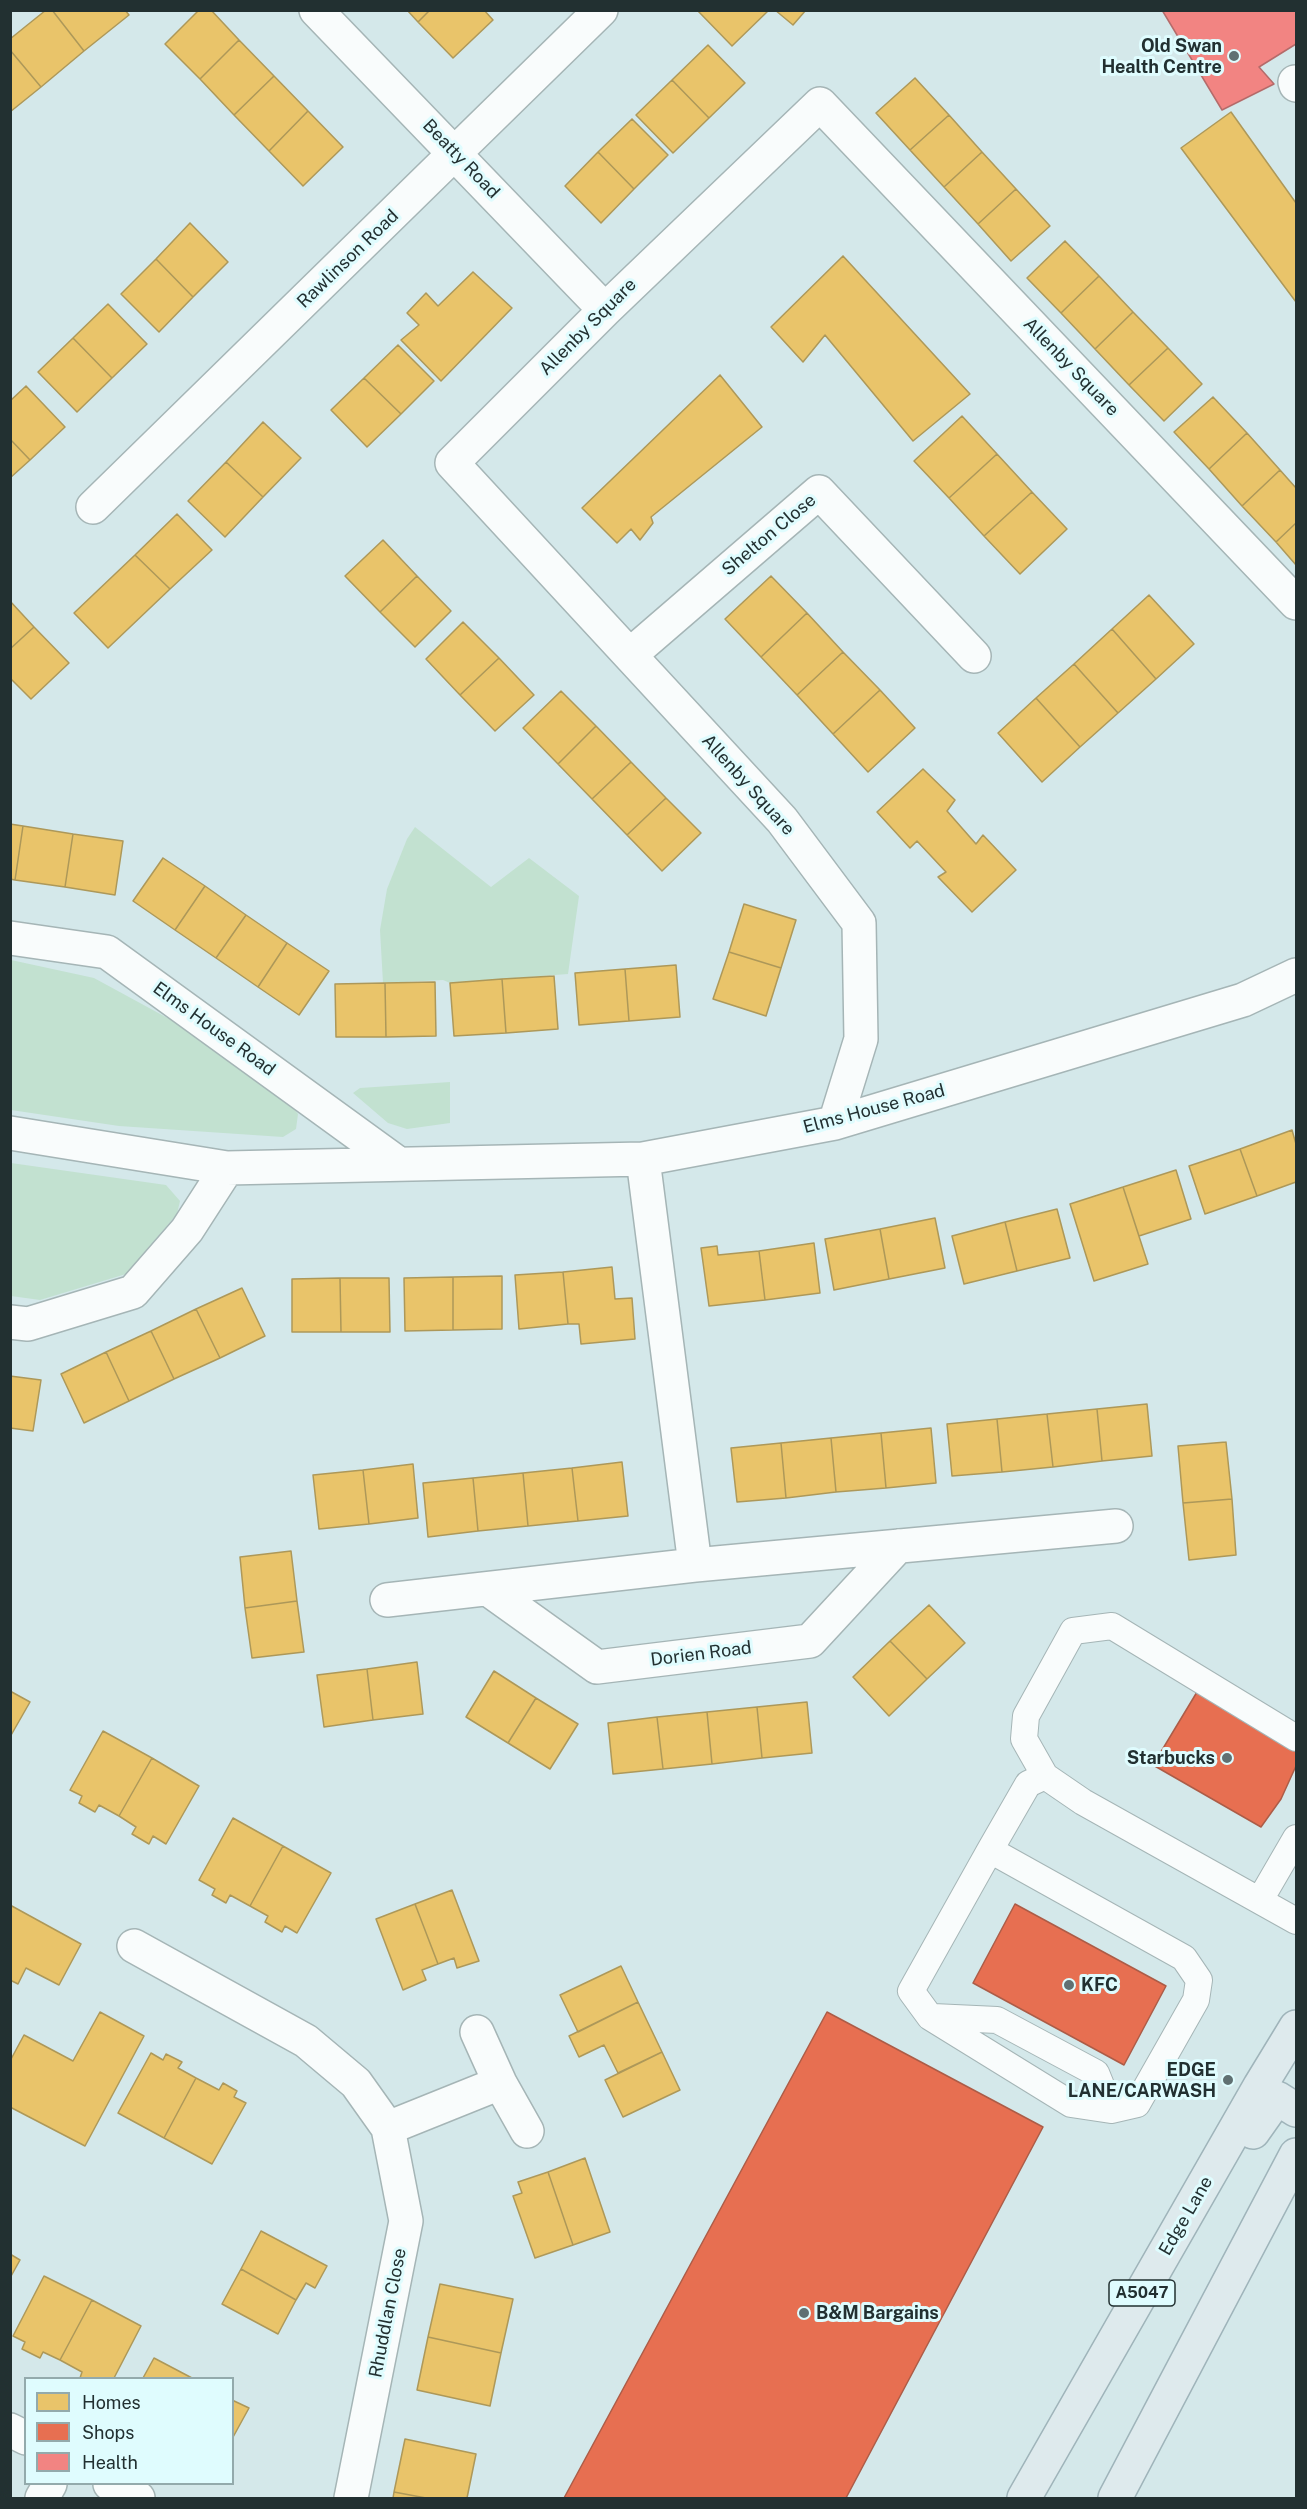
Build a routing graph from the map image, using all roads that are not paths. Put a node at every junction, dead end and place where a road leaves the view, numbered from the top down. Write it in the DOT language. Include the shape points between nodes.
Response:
graph roads {
  1 [pos="316,10"];
  2 [pos="602,10"];
  3 [pos="456,154"];
  4 [pos="605,310"];
  5 [pos="93,507"];
  6 [pos="1296,603"];
  7 [pos="630,654"];
  8 [pos="974,656"];
  9 [pos="10,938"];
  10 [pos="1296,975"];
  11 [pos="835,1123"];
  12 [pos="10,1133"];
  13 [pos="643,1159"];
  14 [pos="399,1164"];
  15 [pos="227,1168"];
  16 [pos="10,1322"];
  17 [pos="1116,1526"];
  18 [pos="898,1546"];
  19 [pos="695,1565"];
  20 [pos="488,1590"];
  21 [pos="387,1600"];
  22 [pos="1296,1738"];
  23 [pos="1045,1776"];
  24 [pos="1296,1838"];
  25 [pos="990,1850"];
  26 [pos="1260,1900"];
  27 [pos="1296,1921"];
  28 [pos="134,1946"];
  29 [pos="930,2017"];
  30 [pos="1296,2027"];
  31 [pos="477,2032"];
  32 [pos="501,2083"];
  33 [pos="1296,2109"];
  34 [pos="1111,2110"];
  35 [pos="388,2128"];
  36 [pos="527,2131"];
  37 [pos="1296,2155"];
  38 [pos="1153,2273"];
  39 [pos="10,2430"];
  40 [pos="24,2437"];
  41 [pos="49,2485"];
  42 [pos="112,2485"];
  43 [pos="42,2499"];
  44 [pos="138,2499"];
  45 [pos="351,2499"];
  46 [pos="1023,2499"];
  47 [pos="1115,2499"];
  1 -- 3 [label="street, Beatty Road"];
  2 -- 3 [label="street, Rawlinson Road"];
  3 -- 4 [label="street, Beatty Road"];
  3 -- 5 [label="street, Rawlinson Road"];
  4 -- 6 [label="street, Allenby Square" via="820,104"];
  4 -- 7 [label="street, Allenby Square" via="452,463"];
  7 -- 8 [label="street, Shelton Close" via="819,492"];
  7 -- 11 [label="street, Allenby Square" via="782,820 859,923 861,1039"];
  9 -- 14 [label="street, Elms House Road" via="107,952"];
  10 -- 11 [label="street, Elms House Road" via="1243,1000"];
  11 -- 13 [label="street, Elms House Road"];
  12 -- 15 [label="street, Elms House Road"];
  13 -- 14 [label="street, Elms House Road"];
  13 -- 19 [label="street"];
  14 -- 15 [label="street, Elms House Road"];
  15 -- 16 [label="street" via="188,1230 134,1292 28,1324"];
  17 -- 18 [label="street"];
  18 -- 19 [label="street"];
  18 -- 20 [label="street, Dorien Road" via="810,1641 597,1667"];
  19 -- 20 [label="street"];
  20 -- 21 [label="street"];
  22 -- 23 [label="lane" via="1112,1626 1074,1631 1026,1716 1024,1739"];
  23 -- 25 [label="lane" via="1028,1784"];
  23 -- 26 [label="lane" via="1083,1802"];
  24 -- 26 [label="lane"];
  25 -- 29 [label="lane" via="911,1991"];
  25 -- 34 [label="lane" via="1184,1958 1200,1980 1196,2000 1137,2104"];
  26 -- 27 [label="lane"];
  28 -- 35 [label="street, Rhuddlan Close" via="306,2041 356,2083"];
  29 -- 34 [label="lane" via="1071,2104"];
  29 -- 34 [label="lane" via="997,2020 1096,2073"];
  30 -- 38 [label="highway, Edge Lane / A5047"];
  31 -- 32 [label="street"];
  32 -- 35 [label="street"];
  32 -- 36 [label="street"];
  33 -- 38 [label="highway" via="1277,2098"];
  35 -- 45 [label="street, Rhuddlan Close" via="406,2221"];
  37 -- 47 [label="highway"];
  38 -- 46 [label="highway, Edge Lane / A5047"];
  39 -- 40 [label="street"];
  41 -- 43 [label="street"];
  42 -- 44 [label="street"];
}
